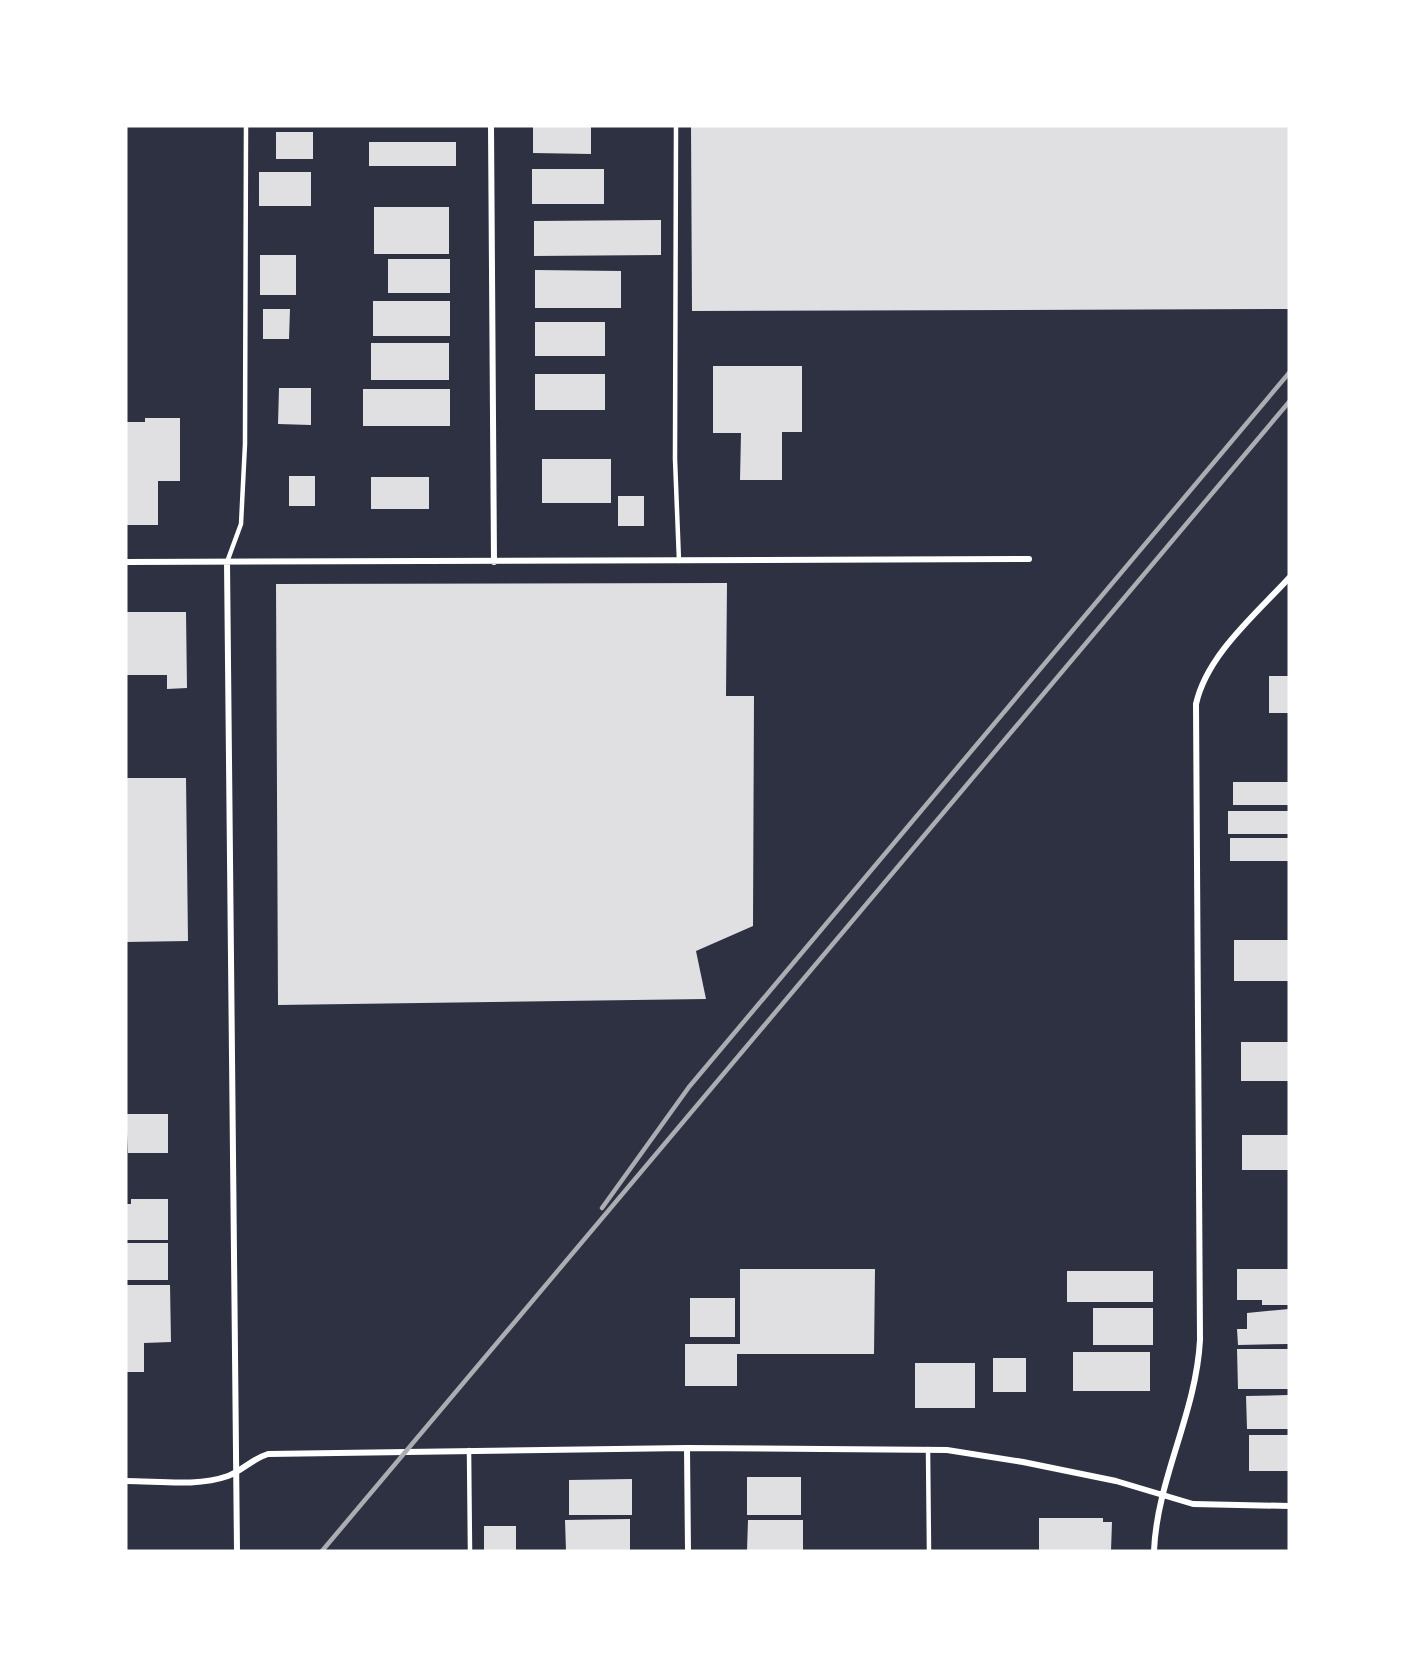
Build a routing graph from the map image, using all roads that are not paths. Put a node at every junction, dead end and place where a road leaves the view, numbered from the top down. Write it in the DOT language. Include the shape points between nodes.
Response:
graph roads {
  1 [pos="246,126"];
  2 [pos="491,126"];
  3 [pos="676,126"];
  4 [pos="1029,559"];
  5 [pos="680,561"];
  6 [pos="126,562"];
  7 [pos="227,562"];
  8 [pos="494,562"];
  9 [pos="1289,578"];
  10 [pos="687,1448"];
  11 [pos="469,1449"];
  12 [pos="928,1449"];
  13 [pos="236,1472"];
  14 [pos="126,1481"];
  15 [pos="1162,1496"];
  16 [pos="1289,1506"];
  17 [pos="237,1551"];
  18 [pos="470,1551"];
  19 [pos="688,1551"];
  20 [pos="929,1551"];
  21 [pos="1154,1551"];
  1 -- 7 [label="lane" via="245,444 241,524"];
  2 -- 8 [label="street"];
  3 -- 5 [label="lane" via="675,459"];
  4 -- 5 [label="street"];
  5 -- 8 [label="street"];
  6 -- 7 [label="street"];
  7 -- 8 [label="street"];
  7 -- 13 [label="street"];
  9 -- 15 [label="street" via="1243,627 1205,676 1196,704 1200,1334 1195,1387"];
  10 -- 11 [label="street"];
  10 -- 12 [label="street"];
  10 -- 19 [label="street"];
  11 -- 13 [label="street" via="267,1454"];
  11 -- 18 [label="lane"];
  12 -- 15 [label="street" via="1023,1462 1116,1481"];
  12 -- 20 [label="lane"];
  13 -- 14 [label="street" via="208,1481"];
  13 -- 17 [label="street"];
  15 -- 16 [label="street" via="1203,1505"];
  15 -- 21 [label="street" via="1155,1521"];
}
